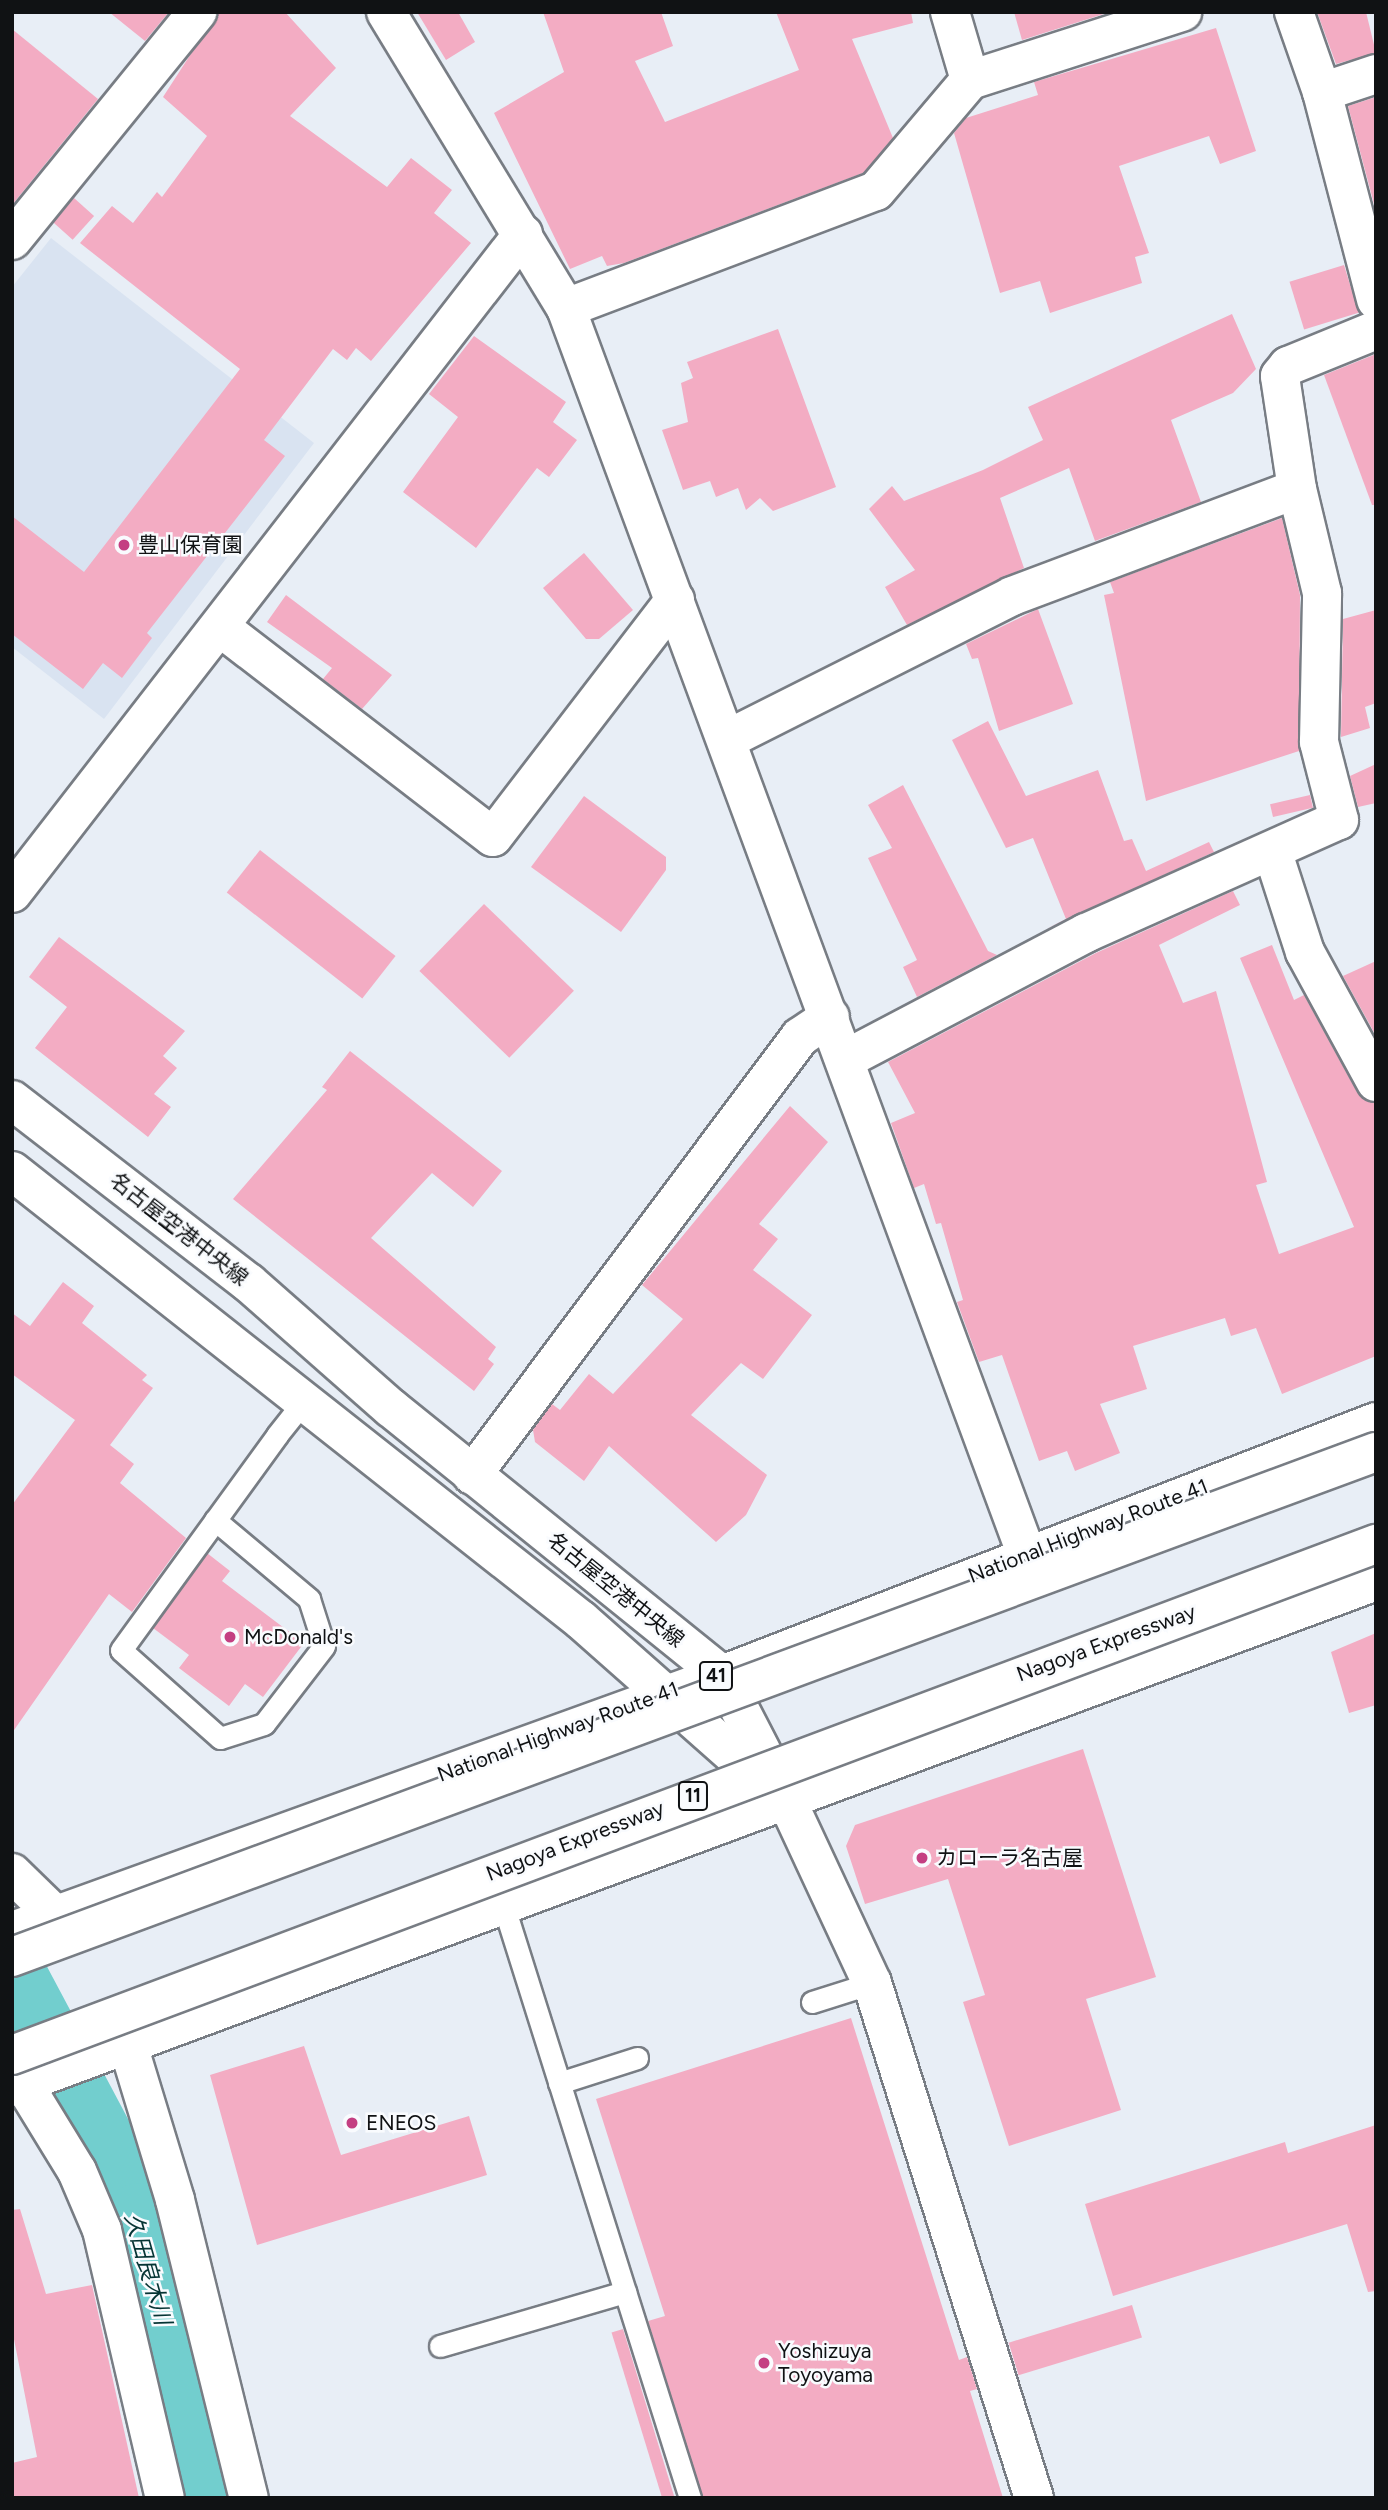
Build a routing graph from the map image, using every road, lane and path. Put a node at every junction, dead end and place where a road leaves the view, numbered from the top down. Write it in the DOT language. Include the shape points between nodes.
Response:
graph roads {
  1 [pos="197,12"];
  2 [pos="386,12"];
  3 [pos="950,12"];
  4 [pos="1182,12"];
  5 [pos="1294,12"];
  6 [pos="1376,74"];
  7 [pos="970,80"];
  8 [pos="1322,92"];
  9 [pos="523,234"];
  10 [pos="12,240"];
  11 [pos="1376,300"];
  12 [pos="566,308"];
  13 [pos="1376,330"];
  14 [pos="1297,489"];
  15 [pos="676,600"];
  16 [pos="220,627"];
  17 [pos="728,739"];
  18 [pos="1273,853"];
  19 [pos="12,893"];
  20 [pos="830,1017"];
  21 [pos="845,1059"];
  22 [pos="1376,1082"];
  23 [pos="12,1100"];
  24 [pos="12,1171"];
  25 [pos="304,1401"];
  26 [pos="1376,1422"];
  27 [pos="1376,1451"];
  28 [pos="472,1475"];
  29 [pos="215,1520"];
  30 [pos="1376,1544"];
  31 [pos="1026,1553"];
  32 [pos="1376,1581"];
  33 [pos="722,1675"];
  34 [pos="665,1693"];
  35 [pos="788,1803"];
  36 [pos="12,1873"];
  37 [pos="504,1907"];
  38 [pos="53,1916"];
  39 [pos="12,1931"];
  40 [pos="12,1957"];
  41 [pos="872,1983"];
  42 [pos="812,2002"];
  43 [pos="126,2046"];
  44 [pos="637,2058"];
  45 [pos="18,2077"];
  46 [pos="559,2083"];
  47 [pos="625,2292"];
  48 [pos="440,2346"];
  49 [pos="165,2498"];
  50 [pos="249,2498"];
  51 [pos="690,2498"];
  52 [pos="1034,2498"];
  1 -- 10 [label="main road"];
  2 -- 9 [label="main road"];
  3 -- 7 [label="main road"];
  4 -- 7 [label="main road"];
  5 -- 8 [label="main road"];
  6 -- 8 [label="main road"];
  7 -- 12 [label="main road" via="876,191"];
  8 -- 11 [label="main road"];
  9 -- 12 [label="main road"];
  9 -- 16 [label="main road"];
  12 -- 15 [label="main road"];
  13 -- 14 [label="main road" via="1288,366 1280,376"];
  14 -- 17 [label="main road" via="989,606"];
  14 -- 18 [label="main road" via="1322,593 1319,742 1339,820"];
  15 -- 16 [label="main road" via="493,837"];
  15 -- 17 [label="main road"];
  16 -- 19 [label="main road"];
  17 -- 20 [label="main road"];
  18 -- 21 [label="main road" via="1086,933"];
  18 -- 22 [label="main road" via="1305,952"];
  20 -- 21 [label="main road"];
  20 -- 28 [label="main road" via="800,1037"];
  21 -- 31 [label="main road"];
  23 -- 28 [label="main road, 名古屋空港中央線" via="249,1283"];
  24 -- 25 [label="main road"];
  25 -- 29 [label="lane"];
  25 -- 34 [label="main road"];
  26 -- 31 [label="main road, National Highway Route 41 / 41"];
  27 -- 40 [label="main road, bridge"];
  28 -- 33 [label="main road, 名古屋空港中央線"];
  29 -- 29 [label="lane" via="309,1599 324,1646 264,1724 220,1738 121,1650"];
  30 -- 45 [label="main road, Nagoya Expressway / 11, bridge"];
  31 -- 33 [label="main road, National Highway Route 41 / 41"];
  32 -- 35 [label="main road"];
  33 -- 34 [label="main road, National Highway Route 41 / 41"];
  33 -- 35 [label="main road, 名古屋空港中央線"];
  34 -- 35 [label="main road"];
  34 -- 38 [label="main road, National Highway Route 41 / 41"];
  35 -- 37 [label="main road"];
  35 -- 41 [label="main road, 名古屋空港中央線"];
  36 -- 38 [label="main road"];
  37 -- 43 [label="main road"];
  37 -- 46 [label="lane"];
  38 -- 39 [label="main road, National Highway Route 41 / 41"];
  41 -- 42 [label="lane"];
  41 -- 52 [label="main road, 名古屋空港中央線"];
  43 -- 45 [label="main road"];
  43 -- 50 [label="main road" via="175,2200"];
  44 -- 46 [label="lane"];
  45 -- 49 [label="main road" via="98,2218"];
  46 -- 47 [label="lane"];
  47 -- 48 [label="lane"];
  47 -- 51 [label="lane"];
}
